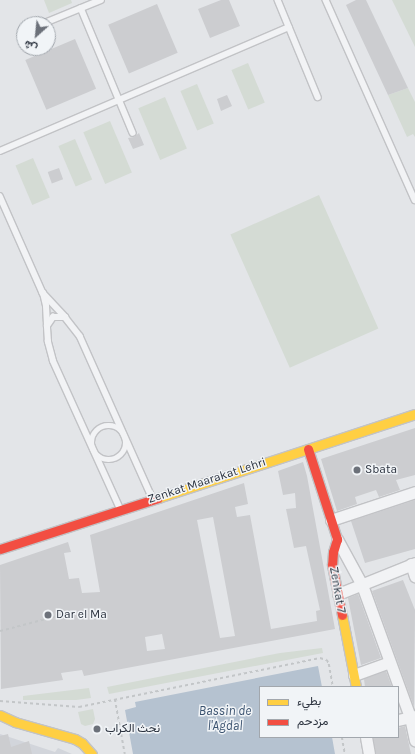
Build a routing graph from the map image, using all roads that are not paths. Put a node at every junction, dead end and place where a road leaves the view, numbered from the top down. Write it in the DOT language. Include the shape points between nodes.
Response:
graph roads {
  1 [pos="101,0"];
  2 [pos="278,0"];
  3 [pos="326,0"];
  4 [pos="81,8"];
  5 [pos="56,18"];
  6 [pos="289,26"];
  7 [pos="318,97"];
  8 [pos="119,100"];
  9 [pos="133,133"];
  10 [pos="0,151"];
  11 [pos="0,196"];
  12 [pos="415,200"];
  13 [pos="43,293"];
  14 [pos="68,320"];
  15 [pos="47,326"];
  16 [pos="415,414"];
  17 [pos="124,436"];
  18 [pos="308,449"];
  19 [pos="93,450"];
  20 [pos="415,492"];
  21 [pos="153,499"];
  22 [pos="120,509"];
  23 [pos="331,520"];
  24 [pos="337,539"];
  25 [pos="0,549"];
  26 [pos="413,563"];
  27 [pos="415,576"];
  28 [pos="362,585"];
  29 [pos="338,594"];
  30 [pos="389,662"];
  31 [pos="354,675"];
  32 [pos="356,686"];
  33 [pos="0,715"];
  34 [pos="413,716"];
  35 [pos="399,720"];
  36 [pos="366,738"];
  37 [pos="415,740"];
  38 [pos="92,754"];
  39 [pos="369,754"];
  1 -- 4 [label="lane"];
  2 -- 6 [label="lane"];
  3 -- 12 [label="lane"];
  4 -- 5 [label="lane"];
  4 -- 8 [label="lane"];
  6 -- 7 [label="lane"];
  6 -- 8 [label="lane"];
  8 -- 9 [label="lane"];
  8 -- 10 [label="lane"];
  11 -- 13 [label="lane"];
  13 -- 14 [label="lane"];
  13 -- 15 [label="lane"];
  14 -- 15 [label="lane" via="57,316 50,319"];
  14 -- 17 [label="lane" via="80,336"];
  15 -- 19 [label="lane" via="53,361"];
  16 -- 18 [label="street, Zenkat Maarakat Lehri"];
  17 -- 19 [label="lane" via="111,426 99,429 92,438"];
  17 -- 19 [label="lane" via="124,451 116,459 100,458"];
  17 -- 21 [label="lane"];
  18 -- 21 [label="street, Zenkat Maarakat Lehri"];
  18 -- 23 [label="street, Zenkat 7"];
  19 -- 22 [label="lane"];
  20 -- 23 [label="street"];
  21 -- 22 [label="street, Zenkat Maarakat Lehri"];
  22 -- 25 [label="street, Zenkat Maarakat Lehri"];
  23 -- 24 [label="street, Zenkat 7"];
  24 -- 28 [label="street"];
  24 -- 29 [label="street, Zenkat 7" via="332,564"];
  26 -- 27 [label="street"];
  26 -- 28 [label="street"];
  28 -- 29 [label="street"];
  28 -- 30 [label="street"];
  29 -- 31 [label="street, Zenkat 7"];
  30 -- 31 [label="street"];
  30 -- 34 [label="street"];
  31 -- 32 [label="street, Zenkat 7"];
  33 -- 38 [label="street" via="15,722 75,739"];
  34 -- 35 [label="street"];
  34 -- 37 [label="street"];
  36 -- 39 [label="street"];
}
